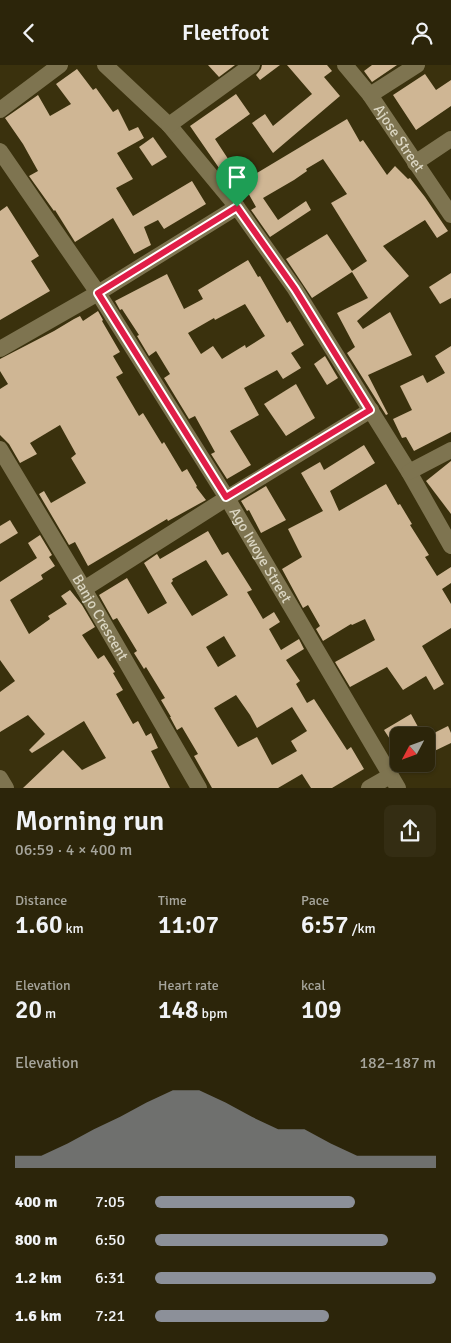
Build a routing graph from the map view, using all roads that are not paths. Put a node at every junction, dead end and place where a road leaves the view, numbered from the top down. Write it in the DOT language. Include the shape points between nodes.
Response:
graph roads {
  1 [pos="60,65"];
  2 [pos="106,65"];
  3 [pos="252,65"];
  4 [pos="345,65"];
  5 [pos="416,65"];
  6 [pos="370,95"];
  7 [pos="0,110"];
  8 [pos="169,125"];
  9 [pos="451,139"];
  10 [pos="0,151"];
  11 [pos="415,163"];
  12 [pos="237,207"];
  13 [pos="451,215"];
  14 [pos="98,293"];
  15 [pos="2,345"];
  16 [pos="370,410"];
  17 [pos="0,449"];
  18 [pos="451,450"];
  19 [pos="409,472"];
  20 [pos="226,497"];
  21 [pos="451,545"];
  22 [pos="84,589"];
  23 [pos="0,779"];
  24 [pos="394,782"];
  25 [pos="6,788"];
  26 [pos="198,788"];
  27 [pos="369,788"];
  1 -- 7 [label="street"];
  2 -- 8 [label="street"];
  3 -- 8 [label="street"];
  4 -- 6 [label="street, Ajose Street"];
  5 -- 6 [label="street"];
  6 -- 11 [label="street, Ajose Street"];
  8 -- 12 [label="street"];
  9 -- 11 [label="street"];
  10 -- 14 [label="street, Ago Iwoye Street"];
  11 -- 13 [label="street, Ajose Street"];
  12 -- 14 [label="street"];
  12 -- 16 [label="street" via="295,289"];
  14 -- 15 [label="street"];
  14 -- 20 [label="street, Ago Iwoye Street"];
  16 -- 19 [label="street"];
  16 -- 20 [label="street"];
  17 -- 22 [label="street, Banjo Crescent"];
  18 -- 19 [label="street"];
  19 -- 21 [label="street"];
  20 -- 22 [label="street"];
  20 -- 24 [label="street, Ago Iwoye Street"];
  22 -- 26 [label="street, Banjo Crescent"];
  23 -- 25 [label="street"];
  24 -- 27 [label="street"];
}
